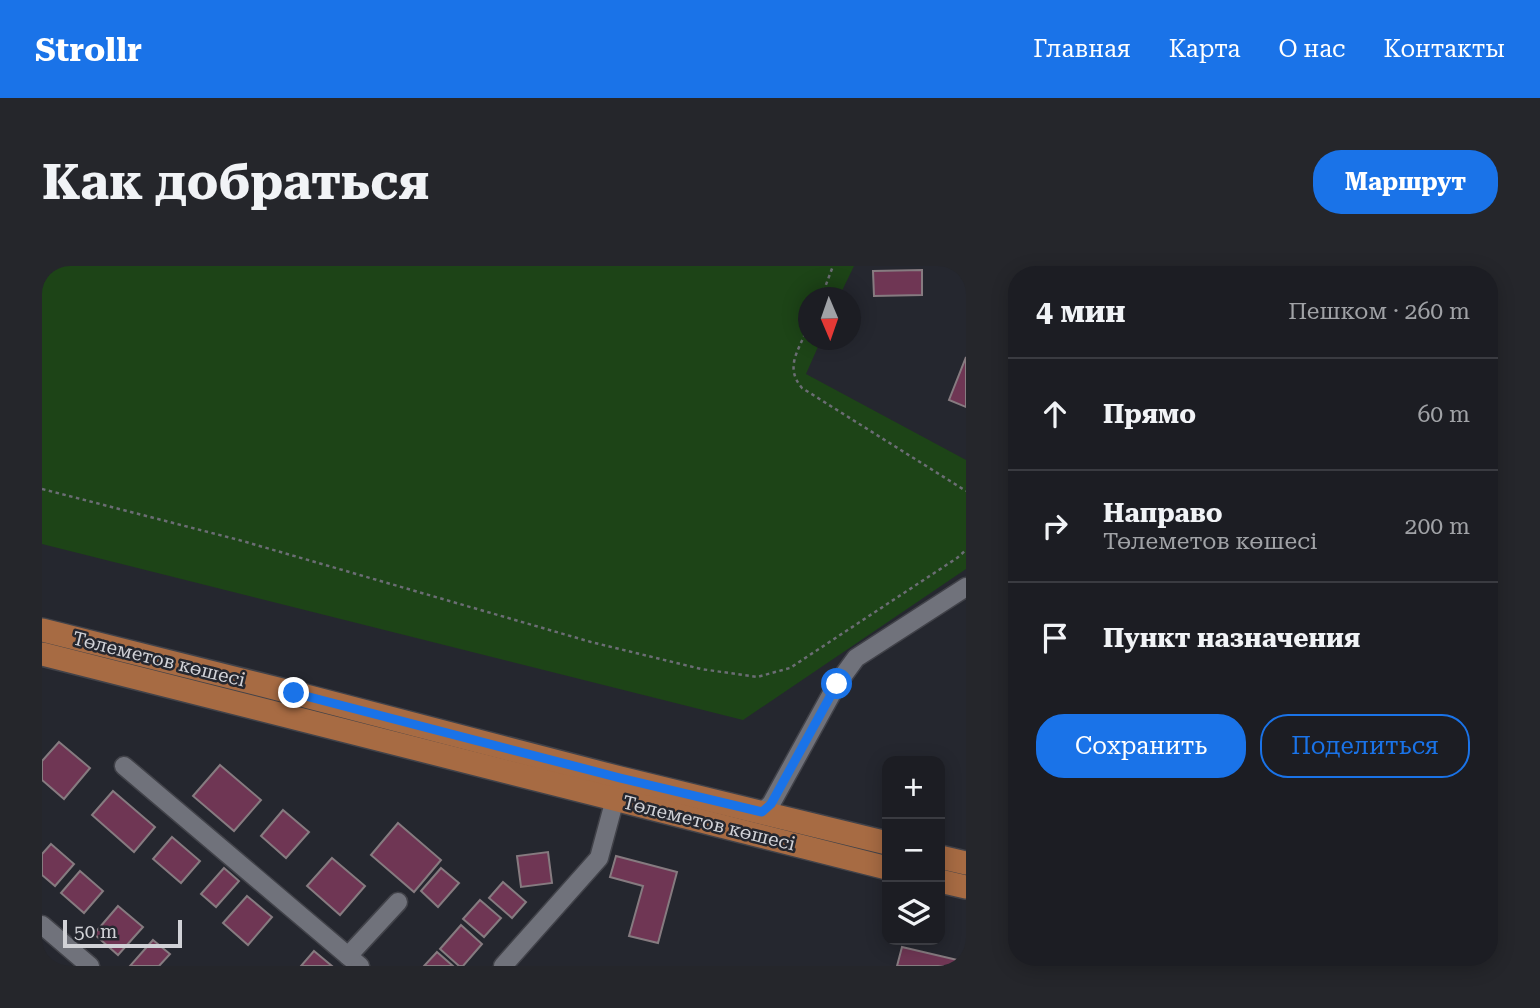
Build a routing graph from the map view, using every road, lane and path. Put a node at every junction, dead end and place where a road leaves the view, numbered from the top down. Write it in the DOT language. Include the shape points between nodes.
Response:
graph roads {
  1 [pos="834,266"];
  2 [pos="825,287"];
  3 [pos="799,350"];
  4 [pos="42,489"];
  5 [pos="966,491"];
  6 [pos="966,550"];
  7 [pos="966,587"];
  8 [pos="42,629"];
  9 [pos="42,654"];
  10 [pos="124,765"];
  11 [pos="615,799"];
  12 [pos="762,812"];
  13 [pos="882,842"];
  14 [pos="945,858"];
  15 [pos="966,863"];
  16 [pos="882,867"];
  17 [pos="944,882"];
  18 [pos="966,887"];
  19 [pos="398,902"];
  20 [pos="42,925"];
  21 [pos="354,961"];
  22 [pos="90,966"];
  23 [pos="503,966"];
  1 -- 2 [label="path"];
  3 -- 5 [label="path" via="792,367 793,378 802,388"];
  4 -- 6 [label="path" via="239,540 592,642 757,677 790,668"];
  7 -- 12 [label="street" via="856,658 771,804"];
  8 -- 12 [label="main road, Төлеметов көшесі"];
  9 -- 11 [label="main road, Төлеметов көшесі"];
  10 -- 21 [label="street"];
  11 -- 16 [label="main road, Төлеметов көшесі"];
  11 -- 23 [label="street" via="598,858"];
  12 -- 13 [label="main road, Төлеметов көшесі"];
  14 -- 15 [label="main road"];
  17 -- 18 [label="main road"];
  19 -- 21 [label="street"];
  20 -- 22 [label="street"];
}
